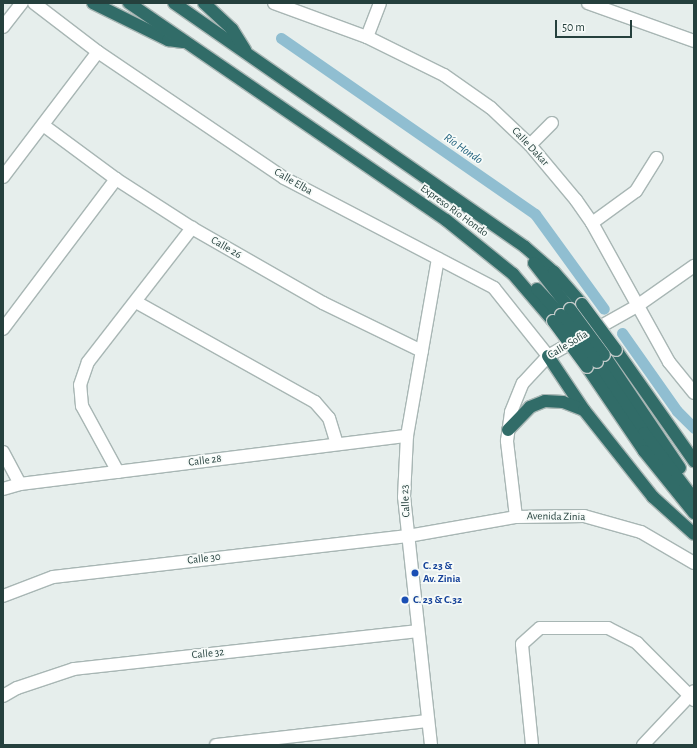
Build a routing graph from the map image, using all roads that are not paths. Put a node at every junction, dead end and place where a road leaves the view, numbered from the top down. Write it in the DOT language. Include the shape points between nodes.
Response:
graph roads {
  1 [pos="22,3"];
  2 [pos="34,3"];
  3 [pos="93,3"];
  4 [pos="130,3"];
  5 [pos="174,3"];
  6 [pos="204,3"];
  7 [pos="274,3"];
  8 [pos="380,3"];
  9 [pos="588,3"];
  10 [pos="3,27"];
  11 [pos="367,37"];
  12 [pos="694,41"];
  13 [pos="188,43"];
  14 [pos="98,52"];
  15 [pos="248,54"];
  16 [pos="552,123"];
  17 [pos="42,125"];
  18 [pos="530,144"];
  19 [pos="657,158"];
  20 [pos="3,177"];
  21 [pos="116,178"];
  22 [pos="592,223"];
  23 [pos="192,228"];
  24 [pos="507,233"];
  25 [pos="438,259"];
  26 [pos="694,266"];
  27 [pos="136,302"];
  28 [pos="637,306"];
  29 [pos="562,315"];
  30 [pos="3,329"];
  31 [pos="422,351"];
  32 [pos="548,356"];
  33 [pos="596,361"];
  34 [pos="694,393"];
  35 [pos="584,410"];
  36 [pos="508,430"];
  37 [pos="407,436"];
  38 [pos="337,444"];
  39 [pos="3,452"];
  40 [pos="694,461"];
  41 [pos="118,472"];
  42 [pos="20,484"];
  43 [pos="694,486"];
  44 [pos="3,489"];
  45 [pos="694,499"];
  46 [pos="694,513"];
  47 [pos="516,517"];
  48 [pos="694,534"];
  49 [pos="408,536"];
  50 [pos="694,563"];
  51 [pos="3,596"];
  52 [pos="417,631"];
  53 [pos="3,696"];
  54 [pos="693,696"];
  55 [pos="428,721"];
  56 [pos="216,745"];
  57 [pos="431,745"];
  58 [pos="532,745"];
  59 [pos="643,745"];
  1 -- 10 [label="street"];
  2 -- 14 [label="street, Calle Elba"];
  3 -- 13 [label="highway" via="168,40"];
  4 -- 13 [label="highway, Expreso Río Hondo"];
  5 -- 15 [label="highway, Expreso Río Hondo"];
  6 -- 15 [label="highway" via="232,28"];
  7 -- 11 [label="street, Calle Dakar"];
  8 -- 11 [label="street"];
  9 -- 12 [label="street"];
  11 -- 18 [label="street, Calle Dakar" via="444,75 491,108"];
  13 -- 29 [label="highway, Expreso Río Hondo" via="446,220"];
  14 -- 17 [label="street"];
  14 -- 25 [label="street, Calle Elba" via="284,178"];
  15 -- 24 [label="highway, Expreso Río Hondo"];
  16 -- 18 [label="street"];
  17 -- 20 [label="street"];
  17 -- 21 [label="street, Calle 26"];
  18 -- 22 [label="street, Calle Dakar"];
  19 -- 22 [label="street" via="636,191"];
  21 -- 23 [label="street, Calle 26"];
  21 -- 30 [label="street"];
  22 -- 28 [label="street, Calle Dakar"];
  23 -- 27 [label="street"];
  23 -- 31 [label="street, Calle 26" via="322,302"];
  24 -- 29 [label="highway"];
  24 -- 40 [label="highway, Expreso Río Hondo, bridge" via="554,272 582,304"];
  25 -- 31 [label="street, Calle 23"];
  25 -- 32 [label="street, Calle Elba" via="494,288"];
  26 -- 28 [label="street, Calle Sofía"];
  27 -- 38 [label="street" via="315,402 329,418"];
  27 -- 41 [label="street" via="88,362 80,385 82,406"];
  28 -- 32 [label="street, Calle Sofía"];
  28 -- 34 [label="street, Calle Dakar" via="669,362"];
  29 -- 33 [label="highway, Expreso Río Hondo, bridge"];
  29 -- 33 [label="highway, bridge"];
  31 -- 37 [label="street, Calle 23"];
  32 -- 35 [label="highway"];
  32 -- 36 [label="street, Calle Sofía" via="523,383 511,412"];
  33 -- 43 [label="highway"];
  33 -- 45 [label="highway" via="644,434"];
  33 -- 46 [label="highway, Expreso Río Hondo" via="644,451"];
  35 -- 36 [label="highway" via="563,402 545,400 530,407"];
  35 -- 48 [label="highway" via="653,497"];
  36 -- 47 [label="street, Calle Sofía" via="507,441"];
  37 -- 38 [label="street, Calle 28"];
  37 -- 49 [label="street, Calle 23" via="404,497"];
  38 -- 41 [label="street, Calle 28"];
  39 -- 42 [label="street"];
  41 -- 42 [label="street, Calle 28"];
  42 -- 44 [label="street, Calle 28"];
  47 -- 49 [label="street, Avenida Zinia"];
  47 -- 50 [label="street, Avenida Zinia" via="584,516 641,532"];
  49 -- 51 [label="street, Calle 30" via="53,577"];
  49 -- 52 [label="street, Calle 23"];
  52 -- 53 [label="street, Calle 32" via="74,669 17,688"];
  52 -- 55 [label="street, Calle 23"];
  54 -- 58 [label="street" via="637,643 608,628 540,628 522,644"];
  54 -- 59 [label="street"];
  55 -- 56 [label="street"];
  55 -- 57 [label="street, Calle 23"];
}
